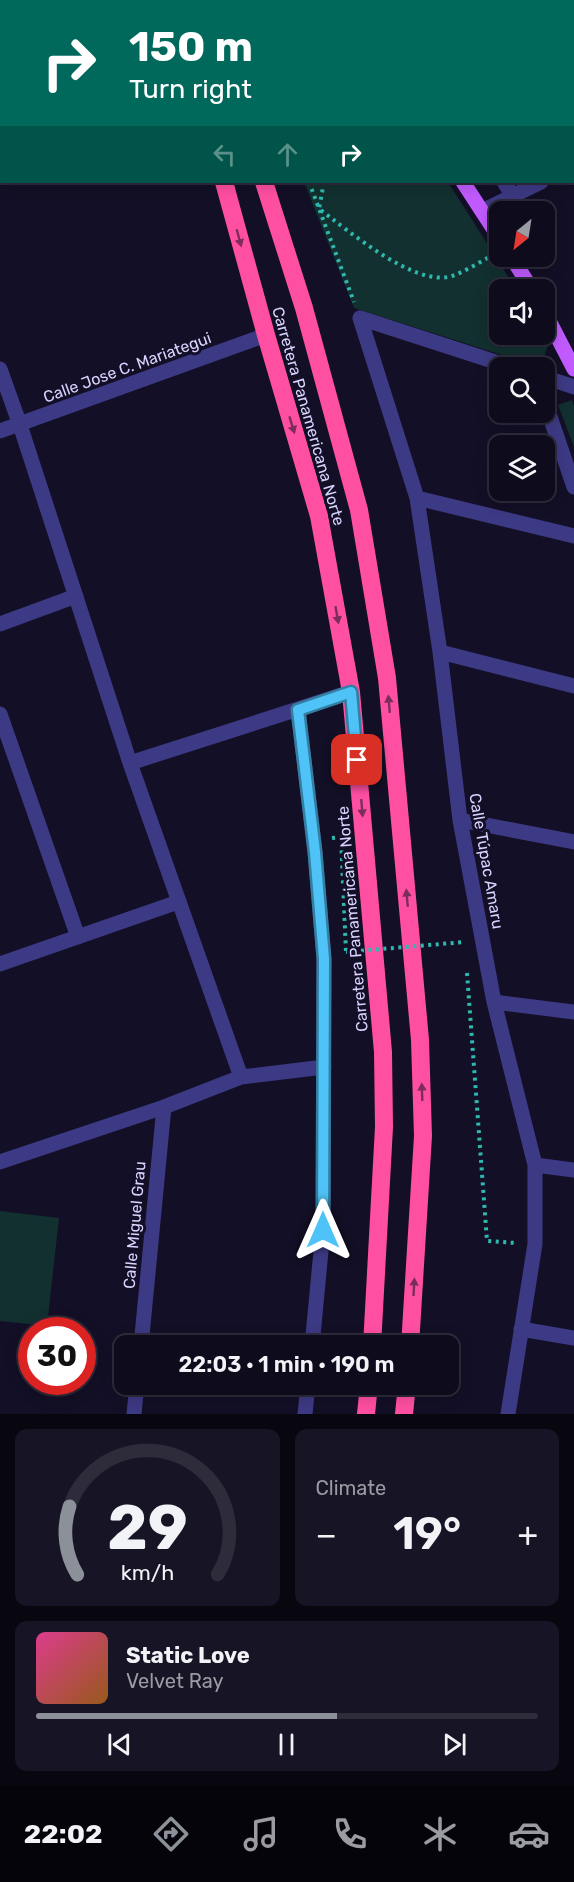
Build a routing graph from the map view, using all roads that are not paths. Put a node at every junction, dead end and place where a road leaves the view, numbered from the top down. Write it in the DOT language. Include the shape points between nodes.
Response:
graph roads {
  1 [pos="224,183"];
  2 [pos="264,183"];
  3 [pos="464,183"];
  4 [pos="505,183"];
  5 [pos="539,183"];
  6 [pos="513,196"];
  7 [pos="482,211"];
  8 [pos="489,222"];
  9 [pos="555,332"];
  10 [pos="266,335"];
  11 [pos="489,359"];
  12 [pos="0,369"];
  13 [pos="574,369"];
  14 [pos="555,381"];
  15 [pos="574,387"];
  16 [pos="552,423"];
  17 [pos="20,425"];
  18 [pos="0,431"];
  19 [pos="574,487"];
  20 [pos="417,498"];
  21 [pos="574,536"];
  22 [pos="76,596"];
  23 [pos="0,624"];
  24 [pos="440,652"];
  25 [pos="574,686"];
  26 [pos="351,692"];
  27 [pos="298,710"];
  28 [pos="0,714"];
  29 [pos="130,764"];
  30 [pos="460,820"];
  31 [pos="574,842"];
  32 [pos="178,902"];
  33 [pos="78,937"];
  34 [pos="0,964"];
  35 [pos="494,1002"];
  36 [pos="574,1012"];
  37 [pos="324,1066"];
  38 [pos="241,1077"];
  39 [pos="164,1107"];
  40 [pos="0,1162"];
  41 [pos="535,1165"];
  42 [pos="574,1170"];
  43 [pos="521,1329"];
  44 [pos="142,1335"];
  45 [pos="313,1335"];
  46 [pos="373,1335"];
  47 [pos="411,1335"];
  48 [pos="574,1338"];
  49 [pos="136,1395"];
  50 [pos="307,1395"];
  51 [pos="368,1395"];
  52 [pos="406,1395"];
  53 [pos="135,1414"];
  54 [pos="305,1414"];
  55 [pos="366,1414"];
  56 [pos="404,1414"];
  57 [pos="508,1414"];
  1 -- 10 [label="highway, Carretera Panamericana Norte, one-way"];
  47 -- 2 [label="highway, Carretera Panamericana Norte, one-way" via="423,1136 421,1064 387,678 359,510 304,308"];
  3 -- 7 [label="main road"];
  4 -- 6 [label="street"];
  5 -- 6 [label="street"];
  6 -- 7 [label="street"];
  7 -- 8 [label="main road"];
  9 -- 13 [label="main road"];
  10 -- 17 [label="street, Calle Jose C. Mariategui"];
  10 -- 26 [label="highway, Carretera Panamericana Norte, one-way" via="319,516"];
  11 -- 20 [label="street, Calle Túpac Amaru" via="358,312"];
  12 -- 17 [label="street"];
  14 -- 15 [label="street"];
  16 -- 19 [label="street"];
  17 -- 18 [label="street, Calle Jose C. Mariategui"];
  17 -- 22 [label="street"];
  20 -- 21 [label="street"];
  20 -- 24 [label="street, Calle Túpac Amaru"];
  22 -- 23 [label="street"];
  22 -- 29 [label="street"];
  24 -- 25 [label="street"];
  24 -- 30 [label="street, Calle Túpac Amaru"];
  26 -- 27 [label="street"];
  26 -- 46 [label="highway, Carretera Panamericana Norte, one-way" via="383,1052 384,1127"];
  27 -- 29 [label="street"];
  27 -- 37 [label="street" via="324,959"];
  28 -- 33 [label="street"];
  29 -- 32 [label="street"];
  30 -- 31 [label="street"];
  30 -- 35 [label="street, Calle Túpac Amaru"];
  32 -- 33 [label="street"];
  32 -- 38 [label="street"];
  33 -- 34 [label="street"];
  35 -- 36 [label="street"];
  35 -- 41 [label="street, Calle Túpac Amaru"];
  37 -- 38 [label="street"];
  37 -- 45 [label="street" via="323,1230"];
  38 -- 39 [label="street"];
  39 -- 40 [label="street"];
  39 -- 44 [label="street, Calle Miguel Grau"];
  41 -- 42 [label="street"];
  41 -- 43 [label="street, Calle Túpac Amaru" via="535,1244"];
  43 -- 48 [label="street"];
  43 -- 57 [label="street, Calle Túpac Amaru"];
  49 -- 53 [label="street"];
  50 -- 54 [label="street"];
  51 -- 55 [label="highway"];
  52 -- 56 [label="highway"];
}
